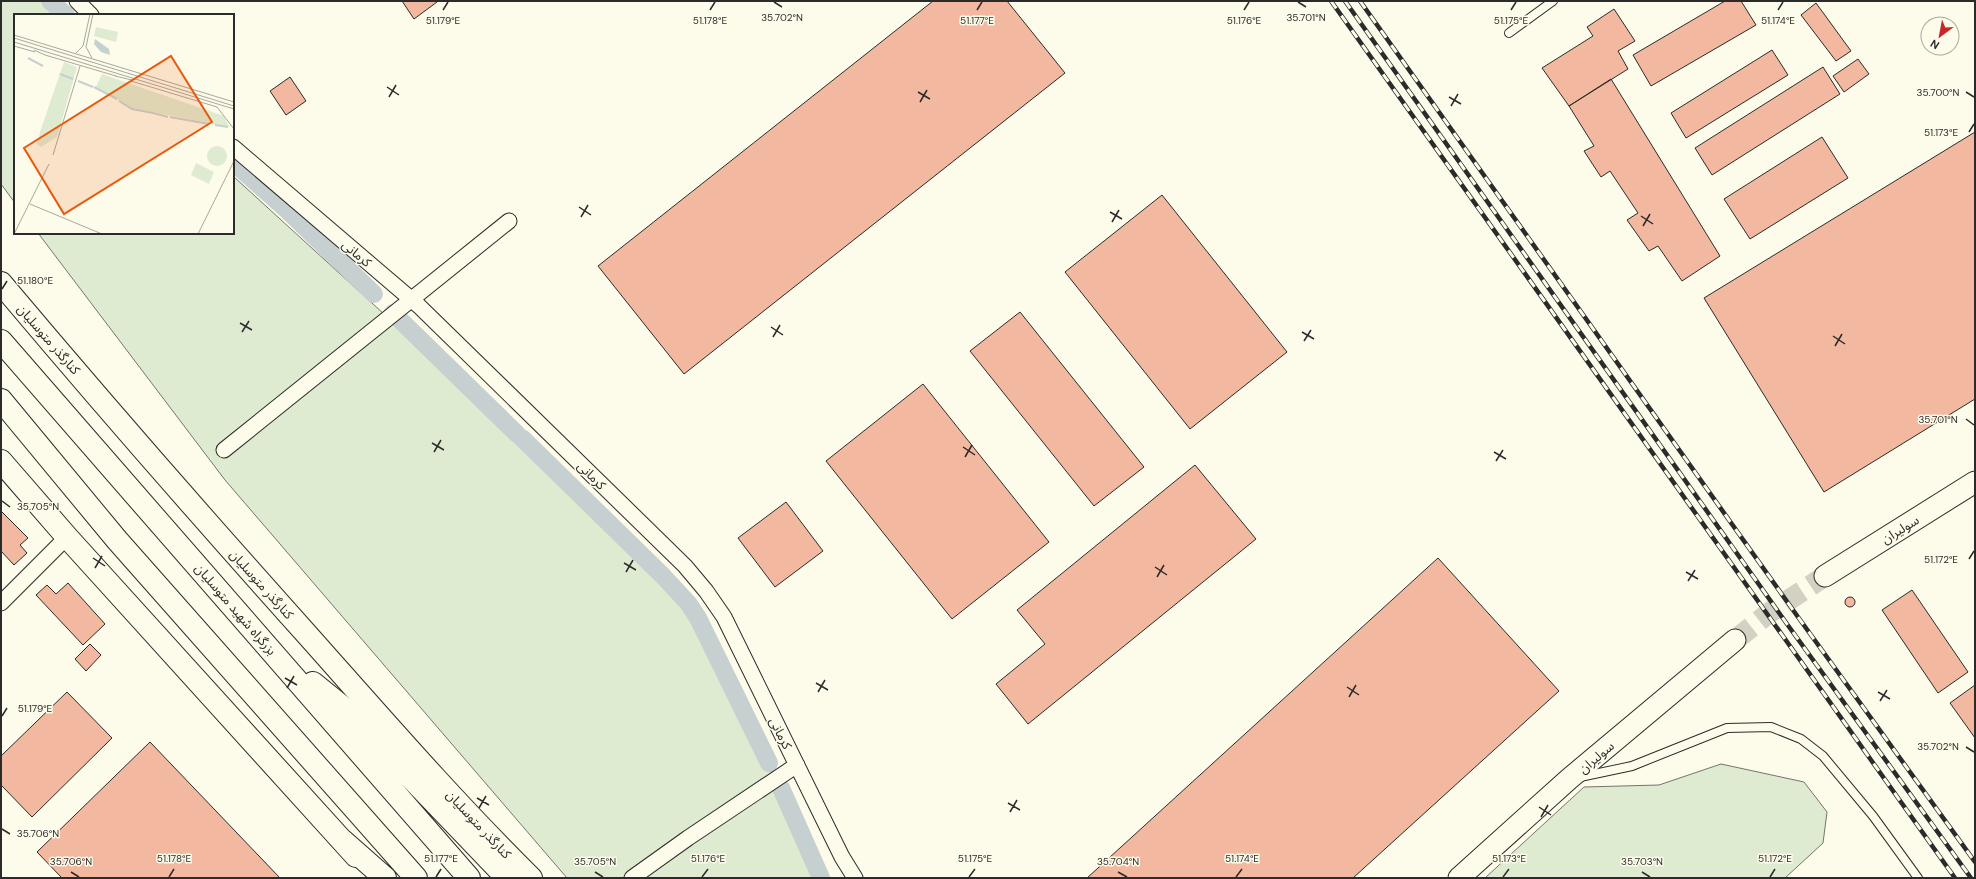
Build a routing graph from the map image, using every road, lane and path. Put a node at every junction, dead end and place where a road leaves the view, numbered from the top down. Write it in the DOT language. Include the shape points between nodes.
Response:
graph roads {
  1 [pos="77,1"];
  2 [pos="1553,1"];
  3 [pos="90,14"];
  4 [pos="1509,33"];
  5 [pos="234,148"];
  6 [pos="509,221"];
  7 [pos="1,283"];
  8 [pos="411,299"];
  9 [pos="1,341"];
  10 [pos="1,400"];
  11 [pos="224,450"];
  12 [pos="1,461"];
  13 [pos="1975,482"];
  14 [pos="67,537"];
  15 [pos="1825,576"];
  16 [pos="1,603"];
  17 [pos="1736,640"];
  18 [pos="266,644"];
  19 [pos="797,765"];
  20 [pos="1569,779"];
  21 [pos="343,841"];
  22 [pos="375,878"];
  23 [pos="385,878"];
  24 [pos="416,878"];
  25 [pos="469,878"];
  26 [pos="507,878"];
  27 [pos="531,878"];
  28 [pos="632,878"];
  29 [pos="855,878"];
  30 [pos="1459,878"];
  31 [pos="1918,878"];
  1 -- 3 [label="street"];
  2 -- 4 [label="lane"];
  5 -- 8 [label="street, کرمانی"];
  6 -- 8 [label="street"];
  7 -- 27 [label="main road, کنارگذر متوسلیان" via="182,494 451,794"];
  8 -- 11 [label="street"];
  8 -- 19 [label="street, کرمانی" via="685,566 706,591 724,618"];
  9 -- 18 [label="main road, بزرگراه شهید متوسلیان"];
  10 -- 24 [label="main road" via="117,540"];
  12 -- 14 [label="main road"];
  13 -- 15 [label="main road, سولیران"];
  14 -- 16 [label="street"];
  14 -- 21 [label="main road"];
  17 -- 20 [label="main road, سولیران"];
  18 -- 25 [label="main road, بزرگراه شهید متوسلیان"];
  18 -- 26 [label="main road" via="345,709"];
  19 -- 28 [label="street"];
  19 -- 29 [label="street, کرمانی"];
  20 -- 30 [label="main road, سولیران"];
  20 -- 31 [label="lane" via="1632,766 1727,728 1771,727 1802,739 1823,756 1873,816"];
  21 -- 22 [label="main road"];
  21 -- 23 [label="main road"];
}
